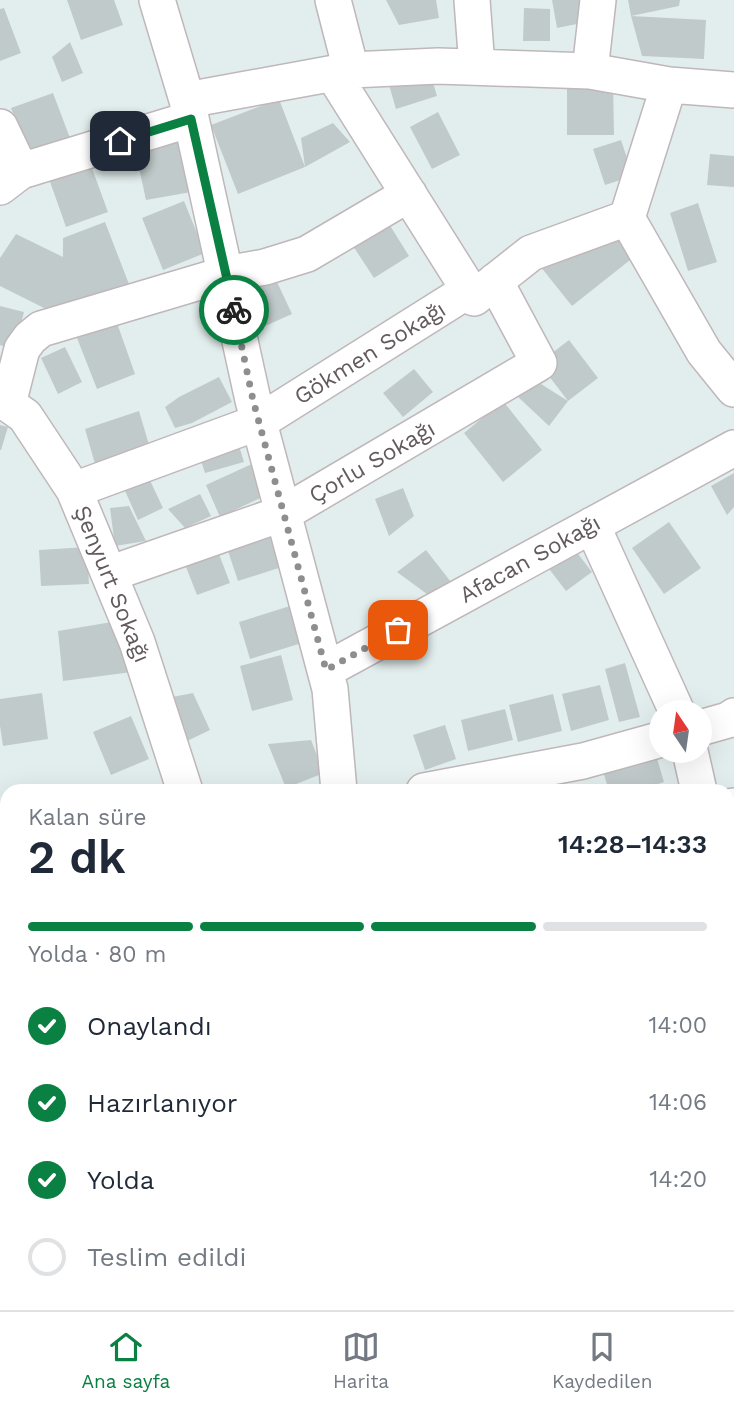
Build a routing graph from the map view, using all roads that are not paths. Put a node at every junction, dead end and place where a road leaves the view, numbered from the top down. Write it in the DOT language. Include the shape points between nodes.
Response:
graph roads {
  1 [pos="158,0"];
  2 [pos="333,0"];
  3 [pos="472,0"];
  4 [pos="598,0"];
  5 [pos="477,67"];
  6 [pos="590,71"];
  7 [pos="342,72"];
  8 [pos="668,85"];
  9 [pos="734,90"];
  10 [pos="189,109"];
  11 [pos="0,127"];
  12 [pos="11,179"];
  13 [pos="409,194"];
  14 [pos="627,218"];
  15 [pos="226,274"];
  16 [pos="482,285"];
  17 [pos="734,389"];
  18 [pos="4,403"];
  19 [pos="259,422"];
  20 [pos="734,448"];
  21 [pos="74,491"];
  22 [pos="284,513"];
  23 [pos="592,525"];
  24 [pos="108,574"];
  25 [pos="326,670"];
  26 [pos="672,700"];
  27 [pos="734,716"];
  28 [pos="712,725"];
  29 [pos="649,743"];
  30 [pos="693,763"];
  31 [pos="183,784"];
  32 [pos="338,784"];
  33 [pos="461,784"];
  34 [pos="697,784"];
  1 -- 10 [label="street"];
  2 -- 7 [label="street"];
  3 -- 5 [label="street"];
  4 -- 6 [label="street"];
  5 -- 6 [label="street"];
  5 -- 7 [label="street"];
  6 -- 8 [label="street"];
  7 -- 10 [label="street"];
  7 -- 13 [label="street"];
  8 -- 9 [label="street"];
  8 -- 14 [label="street"];
  10 -- 12 [label="street"];
  10 -- 15 [label="street"];
  11 -- 12 [label="street"];
  13 -- 15 [label="street" via="307,254"];
  13 -- 16 [label="street"];
  14 -- 16 [label="street, Gökmen Sokağı" via="531,253"];
  14 -- 17 [label="street" via="705,352"];
  15 -- 18 [label="street" via="41,330 22,349"];
  15 -- 19 [label="street"];
  16 -- 19 [label="street, Gökmen Sokağı"];
  16 -- 22 [label="street, Çorlu Sokağı" via="539,363"];
  18 -- 21 [label="street, Şenyurt Sokağı" via="25,416"];
  19 -- 21 [label="street, Gökmen Sokağı"];
  19 -- 22 [label="street"];
  20 -- 23 [label="street, Afacan Sokağı"];
  21 -- 24 [label="street, Şenyurt Sokağı"];
  22 -- 24 [label="street, Çorlu Sokağı"];
  22 -- 25 [label="street"];
  23 -- 25 [label="street, Afacan Sokağı"];
  23 -- 26 [label="street"];
  24 -- 31 [label="street, Şenyurt Sokağı" via="136,642"];
  25 -- 32 [label="street"];
  27 -- 28 [label="street"];
  29 -- 33 [label="street" via="583,761"];
  30 -- 34 [label="street"];
}
